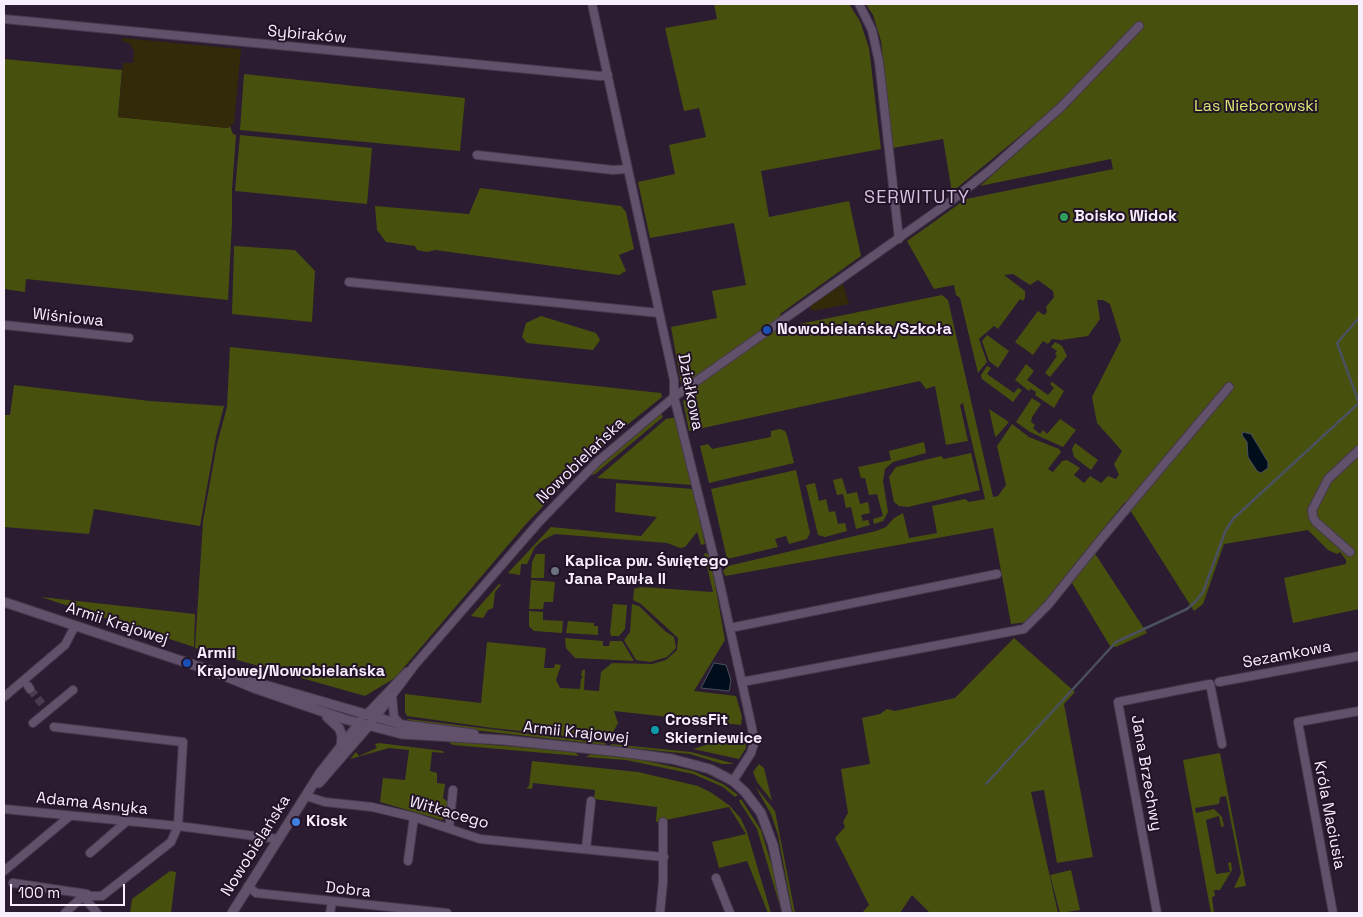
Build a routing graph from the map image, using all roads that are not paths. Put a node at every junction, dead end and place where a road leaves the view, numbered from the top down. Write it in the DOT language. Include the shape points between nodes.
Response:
graph roads {
  1 [pos="592,4"];
  2 [pos="859,4"];
  3 [pos="4,19"];
  4 [pos="1139,26"];
  5 [pos="608,75"];
  6 [pos="477,156"];
  7 [pos="628,169"];
  8 [pos="899,238"];
  9 [pos="349,282"];
  10 [pos="659,313"];
  11 [pos="4,325"];
  12 [pos="129,338"];
  13 [pos="1230,387"];
  14 [pos="674,397"];
  15 [pos="1359,450"];
  16 [pos="1350,552"];
  17 [pos="997,574"];
  18 [pos="4,602"];
  19 [pos="75,626"];
  20 [pos="730,628"];
  21 [pos="1359,656"];
  22 [pos="414,666"];
  23 [pos="220,674"];
  24 [pos="742,682"];
  25 [pos="1219,682"];
  26 [pos="73,690"];
  27 [pos="392,696"];
  28 [pos="4,697"];
  29 [pos="42,704"];
  30 [pos="316,710"];
  31 [pos="48,711"];
  32 [pos="1359,711"];
  33 [pos="366,716"];
  34 [pos="375,718"];
  35 [pos="33,723"];
  36 [pos="400,724"];
  37 [pos="363,725"];
  38 [pos="54,727"];
  39 [pos="504,740"];
  40 [pos="1222,744"];
  41 [pos="341,747"];
  42 [pos="732,780"];
  43 [pos="453,790"];
  44 [pos="306,796"];
  45 [pos="591,801"];
  46 [pos="5,811"];
  47 [pos="70,816"];
  48 [pos="414,817"];
  49 [pos="127,822"];
  50 [pos="663,822"];
  51 [pos="178,826"];
  52 [pos="449,828"];
  53 [pos="278,839"];
  54 [pos="586,849"];
  55 [pos="90,853"];
  56 [pos="664,857"];
  57 [pos="408,861"];
  58 [pos="4,870"];
  59 [pos="716,878"];
  60 [pos="13,883"];
  61 [pos="248,886"];
  62 [pos="83,896"];
  63 [pos="102,896"];
  64 [pos="332,902"];
  65 [pos="65,913"];
  66 [pos="97,913"];
  67 [pos="232,913"];
  68 [pos="330,913"];
  69 [pos="447,913"];
  70 [pos="660,913"];
  71 [pos="730,913"];
  72 [pos="787,913"];
  73 [pos="1157,913"];
  74 [pos="1333,913"];
  1 -- 5 [label="street, Działkowa"];
  2 -- 8 [label="street" via="872,30 879,62"];
  3 -- 5 [label="street, Sybiraków"];
  4 -- 8 [label="street, Nowobielańska" via="1026,140"];
  5 -- 7 [label="street, Działkowa"];
  6 -- 7 [label="street"];
  7 -- 10 [label="street, Działkowa"];
  8 -- 14 [label="street, Nowobielańska"];
  9 -- 10 [label="street"];
  10 -- 14 [label="street, Działkowa" via="674,380"];
  11 -- 12 [label="street, Wiśniowa"];
  13 -- 24 [label="street" via="1048,605 1024,629"];
  14 -- 20 [label="street, Działkowa"];
  14 -- 22 [label="street, Nowobielańska" via="584,474"];
  15 -- 16 [label="street" via="1328,479 1312,510 1316,522"];
  17 -- 20 [label="street"];
  18 -- 19 [label="street, Armii Krajowej"];
  19 -- 23 [label="street, Armii Krajowej"];
  19 -- 28 [label="street" via="65,645"];
  20 -- 24 [label="street, Działkowa"];
  21 -- 25 [label="street, Sezamkowa"];
  22 -- 27 [label="street, Nowobielańska"];
  22 -- 33 [label="street, Nowobielańska"];
  23 -- 30 [label="street, Armii Krajowej"];
  23 -- 33 [label="street, Armii Krajowej"];
  24 -- 42 [label="street, Działkowa" via="754,743 751,753"];
  26 -- 31 [label="street"];
  27 -- 34 [label="street, Nowobielańska"];
  27 -- 36 [label="street" via="394,717"];
  29 -- 31 [label="street"];
  30 -- 37 [label="street, Armii Krajowej"];
  30 -- 41 [label="street" via="335,722 342,736"];
  31 -- 35 [label="street"];
  32 -- 74 [label="street, Króla Maciusia" via="1298,722"];
  33 -- 34 [label="street, Armii Krajowej"];
  33 -- 37 [label="street, Nowobielańska"];
  34 -- 36 [label="street, Armii Krajowej"];
  34 -- 37 [label="street, Nowobielańska"];
  36 -- 39 [label="street, Armii Krajowej"];
  37 -- 39 [label="street, Armii Krajowej" via="430,737"];
  37 -- 41 [label="street, Nowobielańska"];
  37 -- 44 [label="street, Nowobielańska"];
  38 -- 51 [label="street" via="182,742"];
  39 -- 42 [label="street, Armii Krajowej" via="672,759 710,769"];
  40 -- 73 [label="street, Jana Brzechwy" via="1210,684 1118,702"];
  41 -- 44 [label="street, Nowobielańska"];
  42 -- 72 [label="street, Armii Krajowej" via="752,798 765,820 774,845"];
  43 -- 52 [label="street"];
  44 -- 48 [label="street, Witkacego"];
  44 -- 53 [label="street, Nowobielańska"];
  45 -- 54 [label="street"];
  46 -- 47 [label="street, Adama Asnyka"];
  47 -- 49 [label="street, Adama Asnyka"];
  47 -- 58 [label="street"];
  48 -- 52 [label="street, Witkacego"];
  48 -- 57 [label="street"];
  49 -- 51 [label="street, Adama Asnyka"];
  49 -- 55 [label="street"];
  50 -- 56 [label="street" via="661,846"];
  51 -- 53 [label="street, Adama Asnyka"];
  51 -- 63 [label="street" via="171,842"];
  52 -- 54 [label="street, Witkacego" via="480,839"];
  53 -- 61 [label="street, Nowobielańska"];
  54 -- 56 [label="street, Witkacego"];
  56 -- 70 [label="street"];
  59 -- 71 [label="street"];
  60 -- 63 [label="street"];
  61 -- 64 [label="street, Dobra" via="256,893"];
  61 -- 67 [label="street, Nowobielańska"];
  62 -- 63 [label="street"];
  62 -- 65 [label="street"];
  62 -- 66 [label="street"];
  64 -- 68 [label="street"];
  64 -- 69 [label="street, Dobra"];
}
